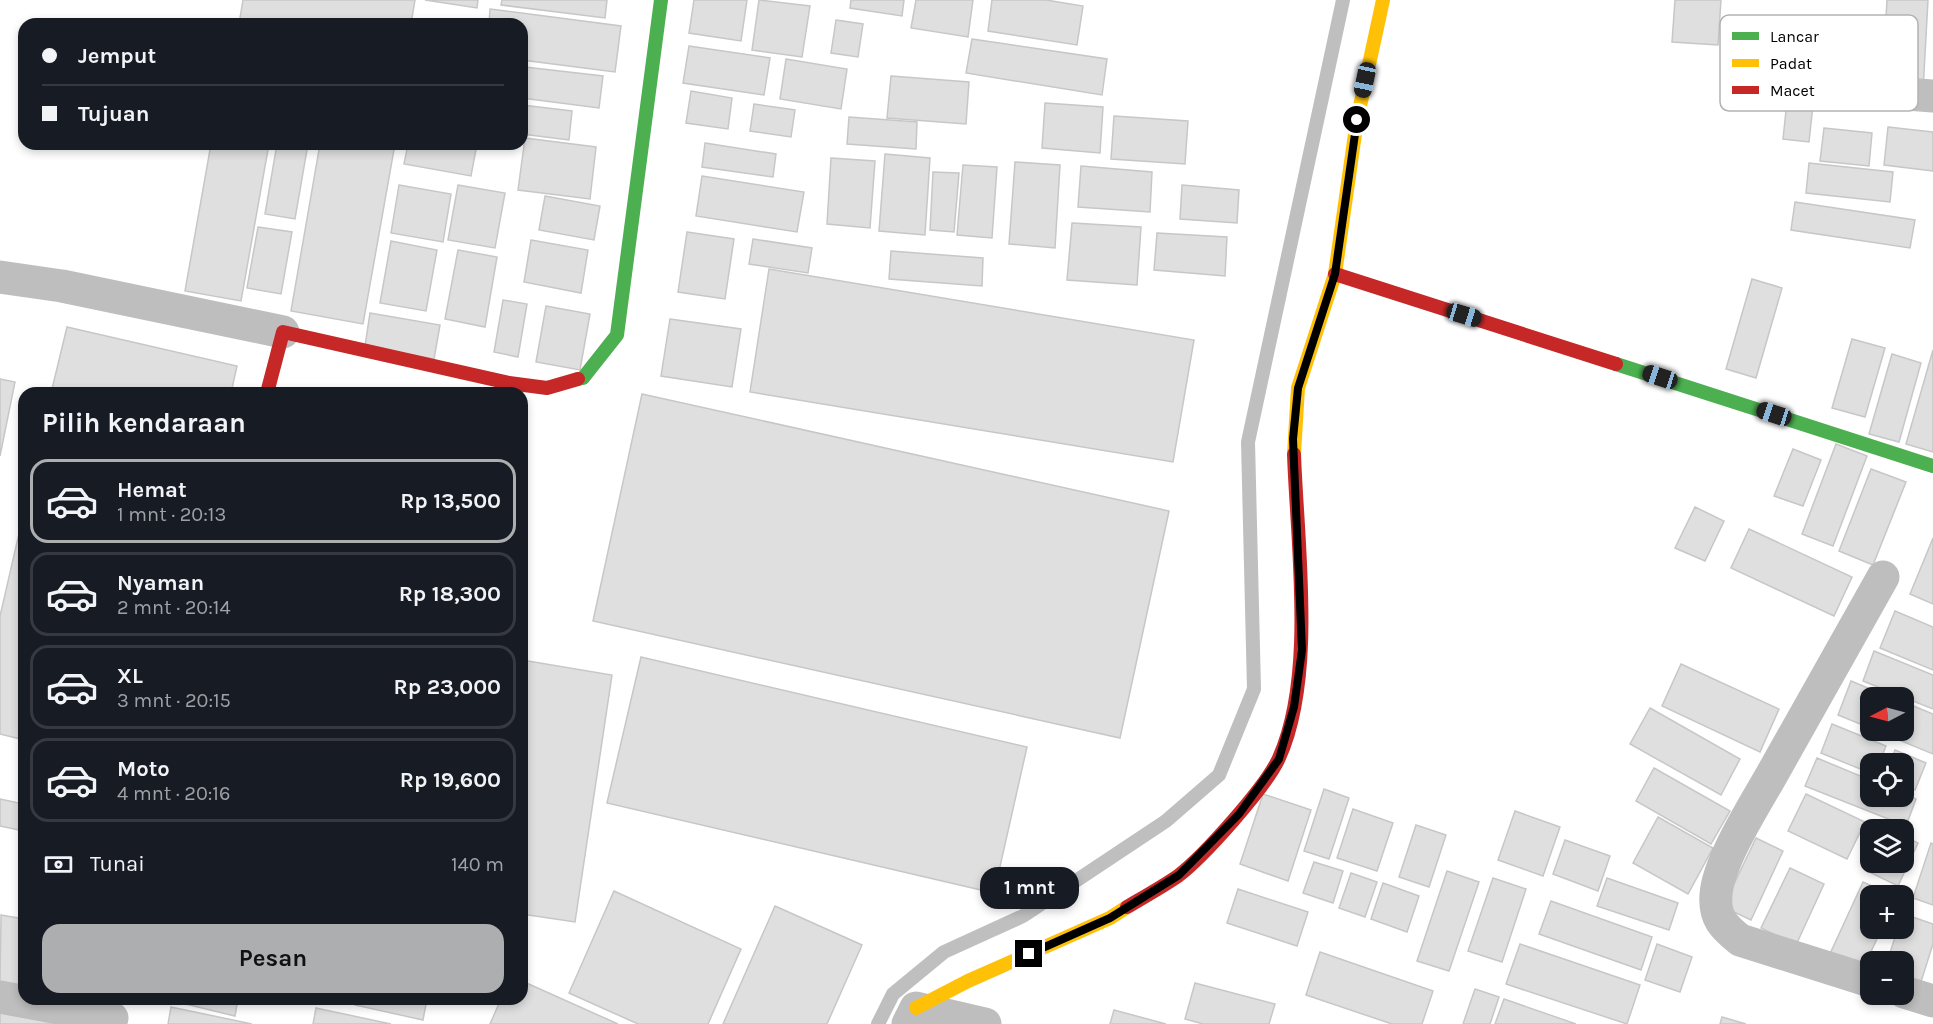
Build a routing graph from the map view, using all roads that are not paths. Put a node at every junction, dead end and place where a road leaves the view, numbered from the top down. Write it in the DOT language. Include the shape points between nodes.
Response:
graph roads {
  1 [pos="661,0"];
  2 [pos="1383,0"];
  3 [pos="1918,95"];
  4 [pos="1933,96"];
  5 [pos="1335,274"];
  6 [pos="0,277"];
  7 [pos="283,332"];
  8 [pos="269,387"];
  9 [pos="1933,466"];
  10 [pos="1883,577"];
  11 [pos="1860,978"];
  12 [pos="1914,995"];
  13 [pos="0,997"];
  14 [pos="18,1000"];
  15 [pos="1933,1001"];
  16 [pos="53,1005"];
  17 [pos="113,1014"];
  18 [pos="912,1016"];
  19 [pos="985,1024"];
  1 -- 7 [label="street" via="617,335 583,378 547,388 509,383"];
  2 -- 5 [label="street" via="1357,120"];
  3 -- 4 [label="street"];
  5 -- 9 [label="street"];
  5 -- 18 [label="street" via="1298,388 1293,439 1302,650 1294,707 1279,759 1239,814 1179,875 1110,918 968,981"];
  6 -- 7 [label="street"];
  7 -- 8 [label="street"];
  10 -- 11 [label="street" via="1753,808 1724,867 1716,894 1716,915 1740,940"];
  12 -- 15 [label="street"];
  13 -- 14 [label="street"];
  16 -- 17 [label="street"];
  18 -- 19 [label="street"];
}
